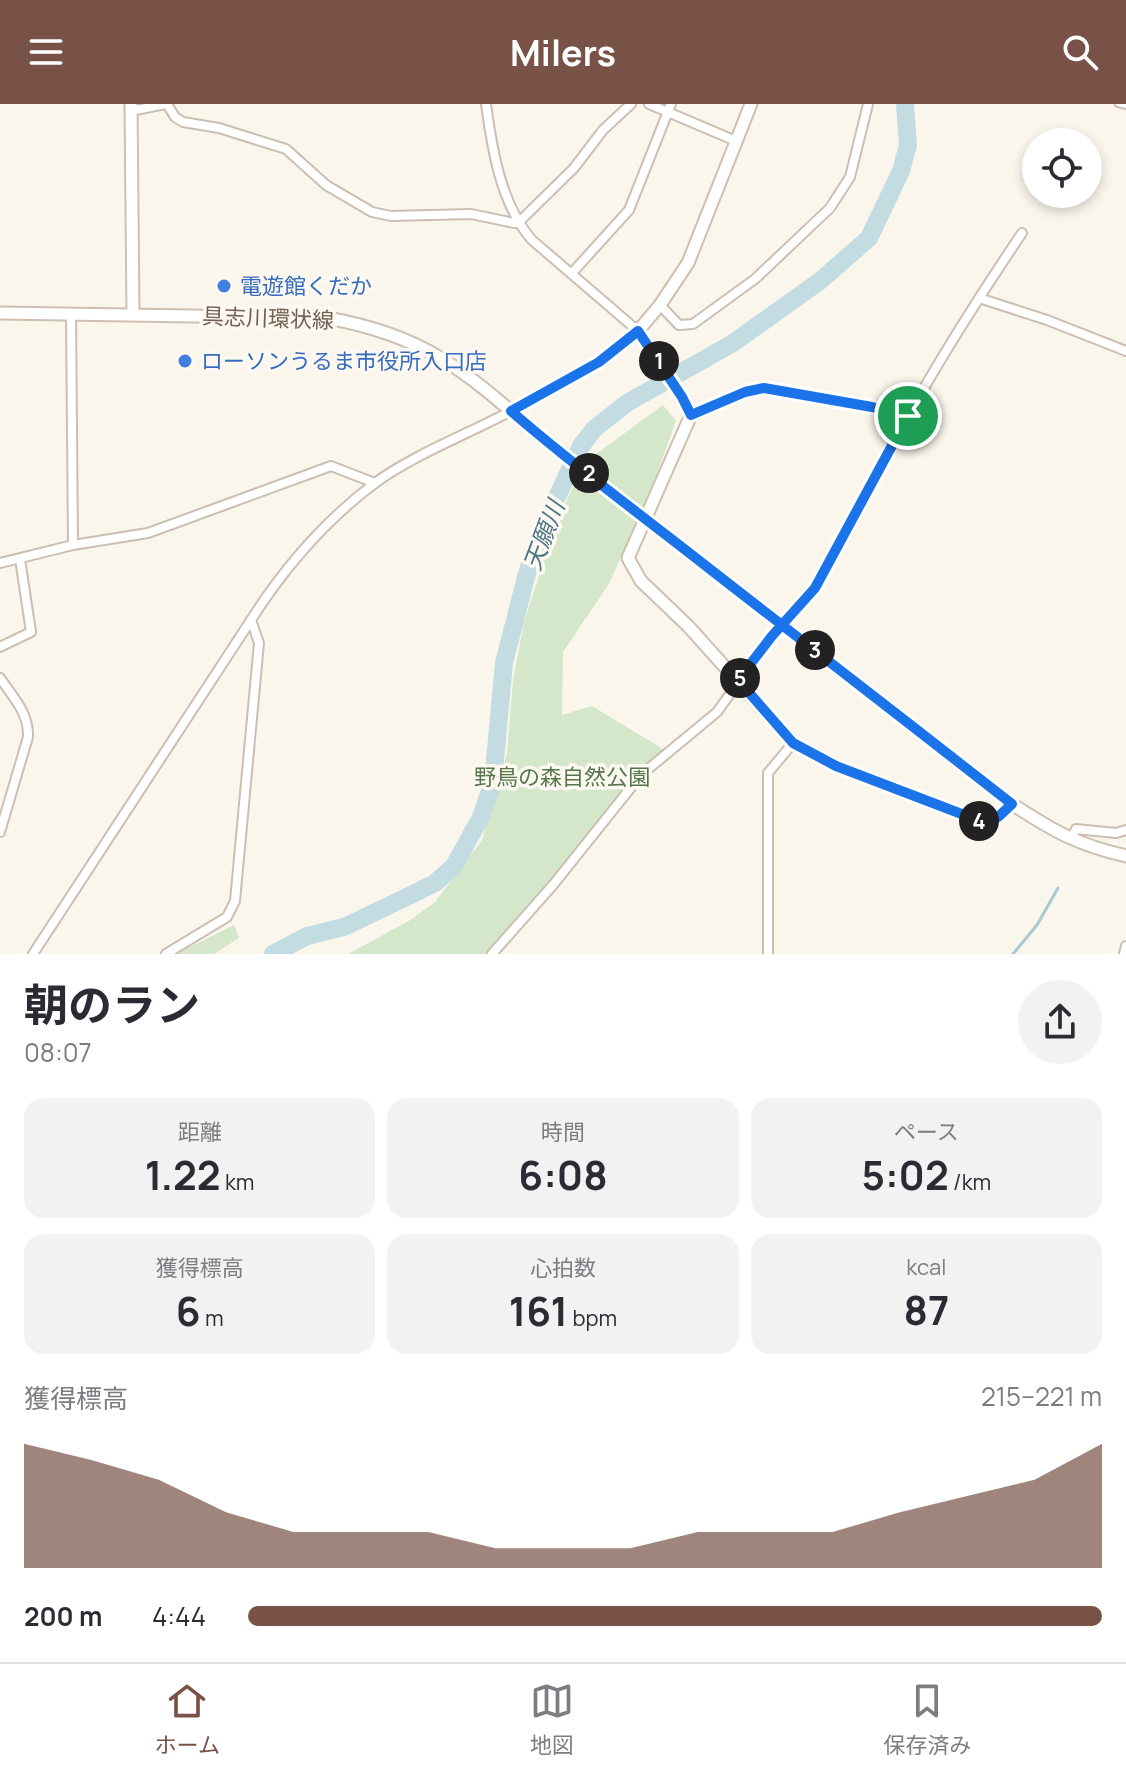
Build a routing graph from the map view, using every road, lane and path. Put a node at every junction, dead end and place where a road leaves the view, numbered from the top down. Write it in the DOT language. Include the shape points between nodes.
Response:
graph roads {
  1 [pos="166,104"];
  2 [pos="486,104"];
  3 [pos="631,104"];
  4 [pos="649,104"];
  5 [pos="751,104"];
  6 [pos="868,104"];
  7 [pos="1118,104"];
  8 [pos="1126,106"];
  9 [pos="131,107"];
  10 [pos="669,108"];
  11 [pos="736,141"];
  12 [pos="518,223"];
  13 [pos="1022,233"];
  14 [pos="572,273"];
  15 [pos="979,298"];
  16 [pos="660,305"];
  17 [pos="0,313"];
  18 [pos="71,314"];
  19 [pos="133,314"];
  20 [pos="638,331"];
  21 [pos="1126,351"];
  22 [pos="511,411"];
  23 [pos="691,415"];
  24 [pos="908,416"];
  25 [pos="375,483"];
  26 [pos="646,519"];
  27 [pos="73,545"];
  28 [pos="20,559"];
  29 [pos="0,563"];
  30 [pos="251,620"];
  31 [pos="0,647"];
  32 [pos="0,678"];
  33 [pos="738,680"];
  34 [pos="793,743"];
  35 [pos="1012,804"];
  36 [pos="1126,830"];
  37 [pos="0,832"];
  38 [pos="1071,839"];
  39 [pos="1126,856"];
  40 [pos="1126,946"];
  41 [pos="33,954"];
  42 [pos="166,954"];
  43 [pos="492,954"];
  44 [pos="768,954"];
  45 [pos="1124,954"];
  1 -- 9 [label="street"];
  1 -- 12 [label="street" via="183,122 286,149 326,185 372,212 471,214"];
  2 -- 12 [label="street" via="495,153"];
  3 -- 12 [label="street"];
  4 -- 10 [label="street"];
  5 -- 11 [label="main road"];
  6 -- 16 [label="street" via="850,177 830,208 755,279 693,324 679,325"];
  7 -- 8 [label="lane"];
  9 -- 19 [label="main road"];
  10 -- 11 [label="street"];
  10 -- 14 [label="street" via="629,210"];
  11 -- 16 [label="main road" via="688,263"];
  12 -- 14 [label="street"];
  13 -- 15 [label="street"];
  14 -- 20 [label="street"];
  15 -- 21 [label="street"];
  15 -- 24 [label="street"];
  16 -- 20 [label="main road"];
  17 -- 18 [label="main road, 具志川環状線"];
  18 -- 19 [label="main road, 具志川環状線"];
  18 -- 27 [label="street"];
  19 -- 22 [label="main road, 具志川環状線" via="290,316 363,324 427,348"];
  20 -- 22 [label="main road" via="599,362"];
  20 -- 23 [label="main road"];
  22 -- 25 [label="street"];
  22 -- 26 [label="main road, 具志川環状線"];
  23 -- 24 [label="street" via="764,388"];
  23 -- 26 [label="main road"];
  24 -- 33 [label="street, bridge" via="815,588"];
  25 -- 27 [label="street" via="331,466 148,533"];
  25 -- 30 [label="street" via="276,580"];
  26 -- 33 [label="main road" via="628,558 641,581"];
  26 -- 35 [label="main road, 具志川環状線"];
  27 -- 28 [label="street"];
  28 -- 29 [label="street"];
  28 -- 31 [label="street" via="31,632"];
  30 -- 41 [label="street"];
  30 -- 42 [label="street" via="259,643 235,901 227,917"];
  32 -- 37 [label="street" via="22,709 28,728"];
  33 -- 34 [label="main road"];
  33 -- 43 [label="street" via="717,712 641,775"];
  34 -- 35 [label="main road" via="836,766 980,821 998,817"];
  34 -- 44 [label="street" via="768,773"];
  35 -- 38 [label="main road, 具志川環状線"];
  36 -- 38 [label="street" via="1076,829"];
  38 -- 39 [label="main road, 具志川環状線"];
  40 -- 45 [label="street"];
}
